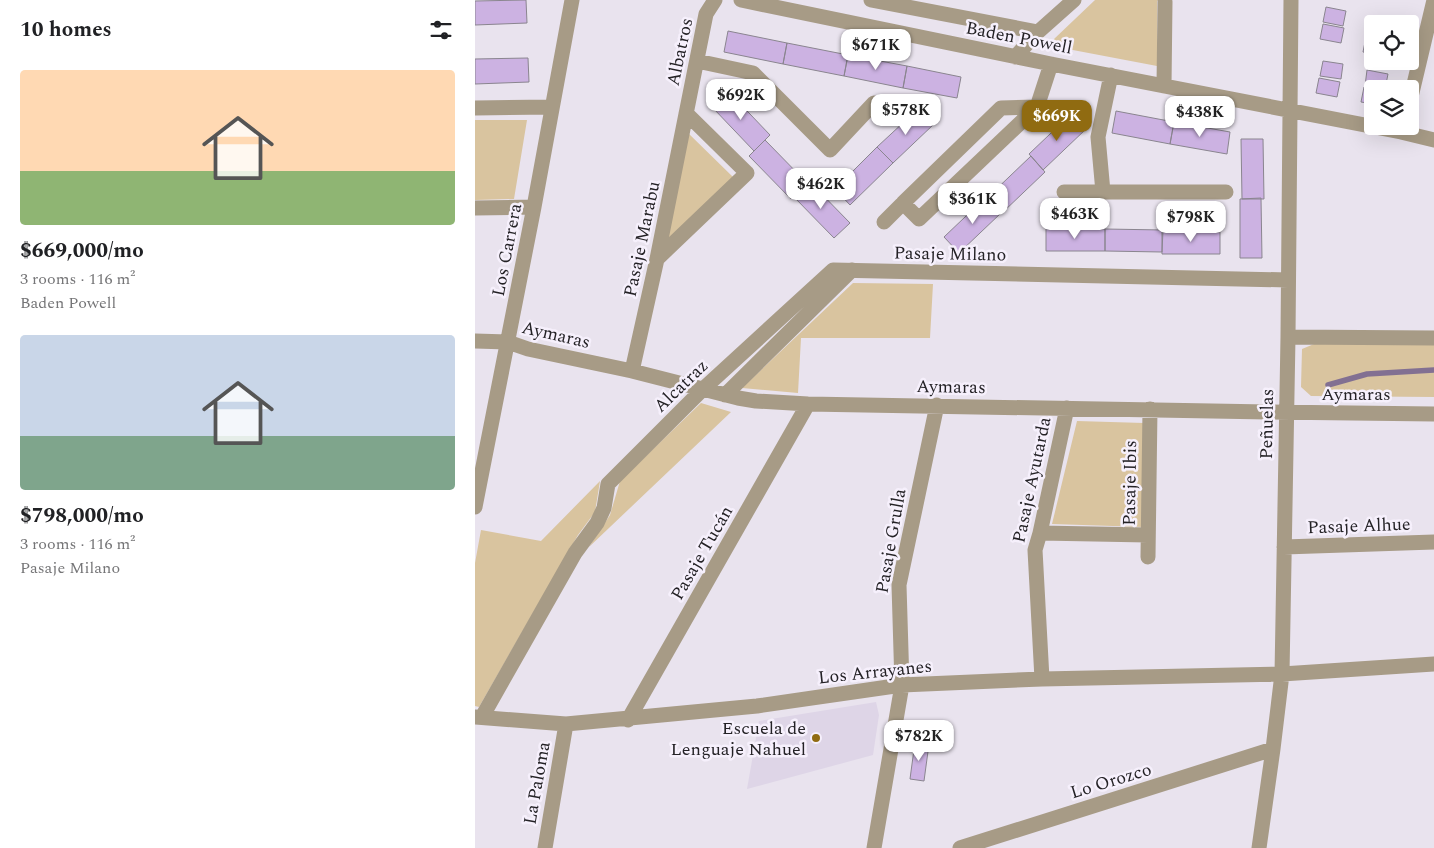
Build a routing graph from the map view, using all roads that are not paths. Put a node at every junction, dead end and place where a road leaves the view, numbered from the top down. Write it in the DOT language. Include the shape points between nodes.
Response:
graph roads {
  1 [pos="572,0"];
  2 [pos="715,0"];
  3 [pos="741,0"];
  4 [pos="1074,0"];
  5 [pos="1291,0"];
  6 [pos="1434,0"];
  7 [pos="879,1"];
  8 [pos="1165,2"];
  9 [pos="927,5"];
  10 [pos="1038,32"];
  11 [pos="1015,57"];
  12 [pos="697,62"];
  13 [pos="1051,64"];
  14 [pos="1111,75"];
  15 [pos="1415,80"];
  16 [pos="1163,86"];
  17 [pos="874,103"];
  18 [pos="552,107"];
  19 [pos="1037,107"];
  20 [pos="475,108"];
  21 [pos="1290,112"];
  22 [pos="686,113"];
  23 [pos="1364,123"];
  24 [pos="1419,135"];
  25 [pos="1434,140"];
  26 [pos="1064,192"];
  27 [pos="1103,192"];
  28 [pos="1226,192"];
  29 [pos="903,203"];
  30 [pos="534,207"];
  31 [pos="475,208"];
  32 [pos="884,222"];
  33 [pos="657,259"];
  34 [pos="852,270"];
  35 [pos="1288,280"];
  36 [pos="1288,337"];
  37 [pos="1434,338"];
  38 [pos="475,341"];
  39 [pos="508,342"];
  40 [pos="632,371"];
  41 [pos="702,390"];
  42 [pos="725,395"];
  43 [pos="808,404"];
  44 [pos="937,405"];
  45 [pos="1067,408"];
  46 [pos="1150,410"];
  47 [pos="1286,413"];
  48 [pos="1434,414"];
  49 [pos="479,471"];
  50 [pos="475,507"];
  51 [pos="1040,532"];
  52 [pos="1147,535"];
  53 [pos="1434,542"];
  54 [pos="1284,547"];
  55 [pos="1148,557"];
  56 [pos="1434,664"];
  57 [pos="1282,674"];
  58 [pos="1042,679"];
  59 [pos="902,685"];
  60 [pos="479,717"];
  61 [pos="628,720"];
  62 [pos="566,724"];
  63 [pos="1273,749"];
  64 [pos="545,848"];
  65 [pos="874,848"];
  66 [pos="959,848"];
  67 [pos="1259,848"];
  1 -- 18 [label="street, Los Carrera"];
  2 -- 12 [label="street, Albatros" via="706,14"];
  3 -- 11 [label="street, Baden Powell"];
  4 -- 10 [label="street"];
  5 -- 21 [label="street, Peñuelas"];
  6 -- 15 [label="street"];
  7 -- 9 [label="street"];
  8 -- 16 [label="street"];
  9 -- 10 [label="street"];
  10 -- 11 [label="street"];
  11 -- 13 [label="street, Baden Powell"];
  12 -- 17 [label="street" via="753,73 830,150"];
  12 -- 22 [label="street, Albatros"];
  13 -- 14 [label="street, Baden Powell"];
  13 -- 19 [label="street"];
  14 -- 16 [label="street, Baden Powell"];
  14 -- 27 [label="street" via="1098,137"];
  16 -- 21 [label="street, Baden Powell"];
  18 -- 20 [label="street"];
  18 -- 30 [label="street, Los Carrera"];
  19 -- 29 [label="street" via="1001,108"];
  19 -- 29 [label="street" via="919,219"];
  21 -- 23 [label="street, Baden Powell"];
  21 -- 35 [label="street, Peñuelas"];
  22 -- 33 [label="street, Pasaje Marabu"];
  22 -- 33 [label="street" via="747,173"];
  24 -- 25 [label="street, Baden Powell"];
  26 -- 27 [label="street"];
  27 -- 28 [label="street"];
  29 -- 32 [label="street"];
  30 -- 31 [label="street"];
  30 -- 39 [label="street, Los Carrera"];
  33 -- 40 [label="street, Pasaje Marabu"];
  34 -- 35 [label="street, Pasaje Milano"];
  34 -- 41 [label="street, Alcatraz" via="833,270"];
  34 -- 42 [label="street, Alcatraz"];
  35 -- 36 [label="street, Peñuelas"];
  36 -- 37 [label="street"];
  36 -- 47 [label="street, Peñuelas"];
  38 -- 39 [label="street, Aymaras"];
  39 -- 40 [label="street, Aymaras"];
  39 -- 49 [label="street, Los Carrera"];
  40 -- 41 [label="street, Aymaras"];
  41 -- 42 [label="street, Aymaras"];
  41 -- 60 [label="street, Alcatraz" via="608,484 604,508 597,523 575,553"];
  42 -- 43 [label="street, Aymaras" via="756,401"];
  43 -- 44 [label="street, Aymaras"];
  43 -- 61 [label="street, Pasaje Tucán"];
  44 -- 45 [label="street, Aymaras"];
  44 -- 59 [label="street, Pasaje Grulla" via="899,584"];
  45 -- 46 [label="street, Aymaras"];
  45 -- 51 [label="street, Pasaje Ayutarda"];
  46 -- 47 [label="street, Aymaras"];
  46 -- 52 [label="street, Pasaje Ibis"];
  47 -- 48 [label="street, Aymaras"];
  47 -- 54 [label="street, Peñuelas"];
  49 -- 50 [label="street, Los Carrera"];
  51 -- 52 [label="street"];
  51 -- 58 [label="street, Pasaje Ayutarda" via="1035,550"];
  52 -- 55 [label="street, Pasaje Ibis"];
  53 -- 54 [label="street, Pasaje Alhue"];
  54 -- 57 [label="street, Peñuelas"];
  56 -- 57 [label="street, Los Arrayanes"];
  57 -- 58 [label="street, Los Arrayanes"];
  57 -- 63 [label="street, Peñuelas"];
  58 -- 59 [label="street, Los Arrayanes"];
  59 -- 61 [label="street, Los Arrayanes"];
  59 -- 65 [label="street, Pasaje Grulla"];
  60 -- 62 [label="street, Los Arrayanes"];
  61 -- 62 [label="street, Los Arrayanes"];
  62 -- 64 [label="street, La Paloma"];
  63 -- 66 [label="street, Lo Orozco"];
  63 -- 67 [label="street, Peñuelas"];
}
